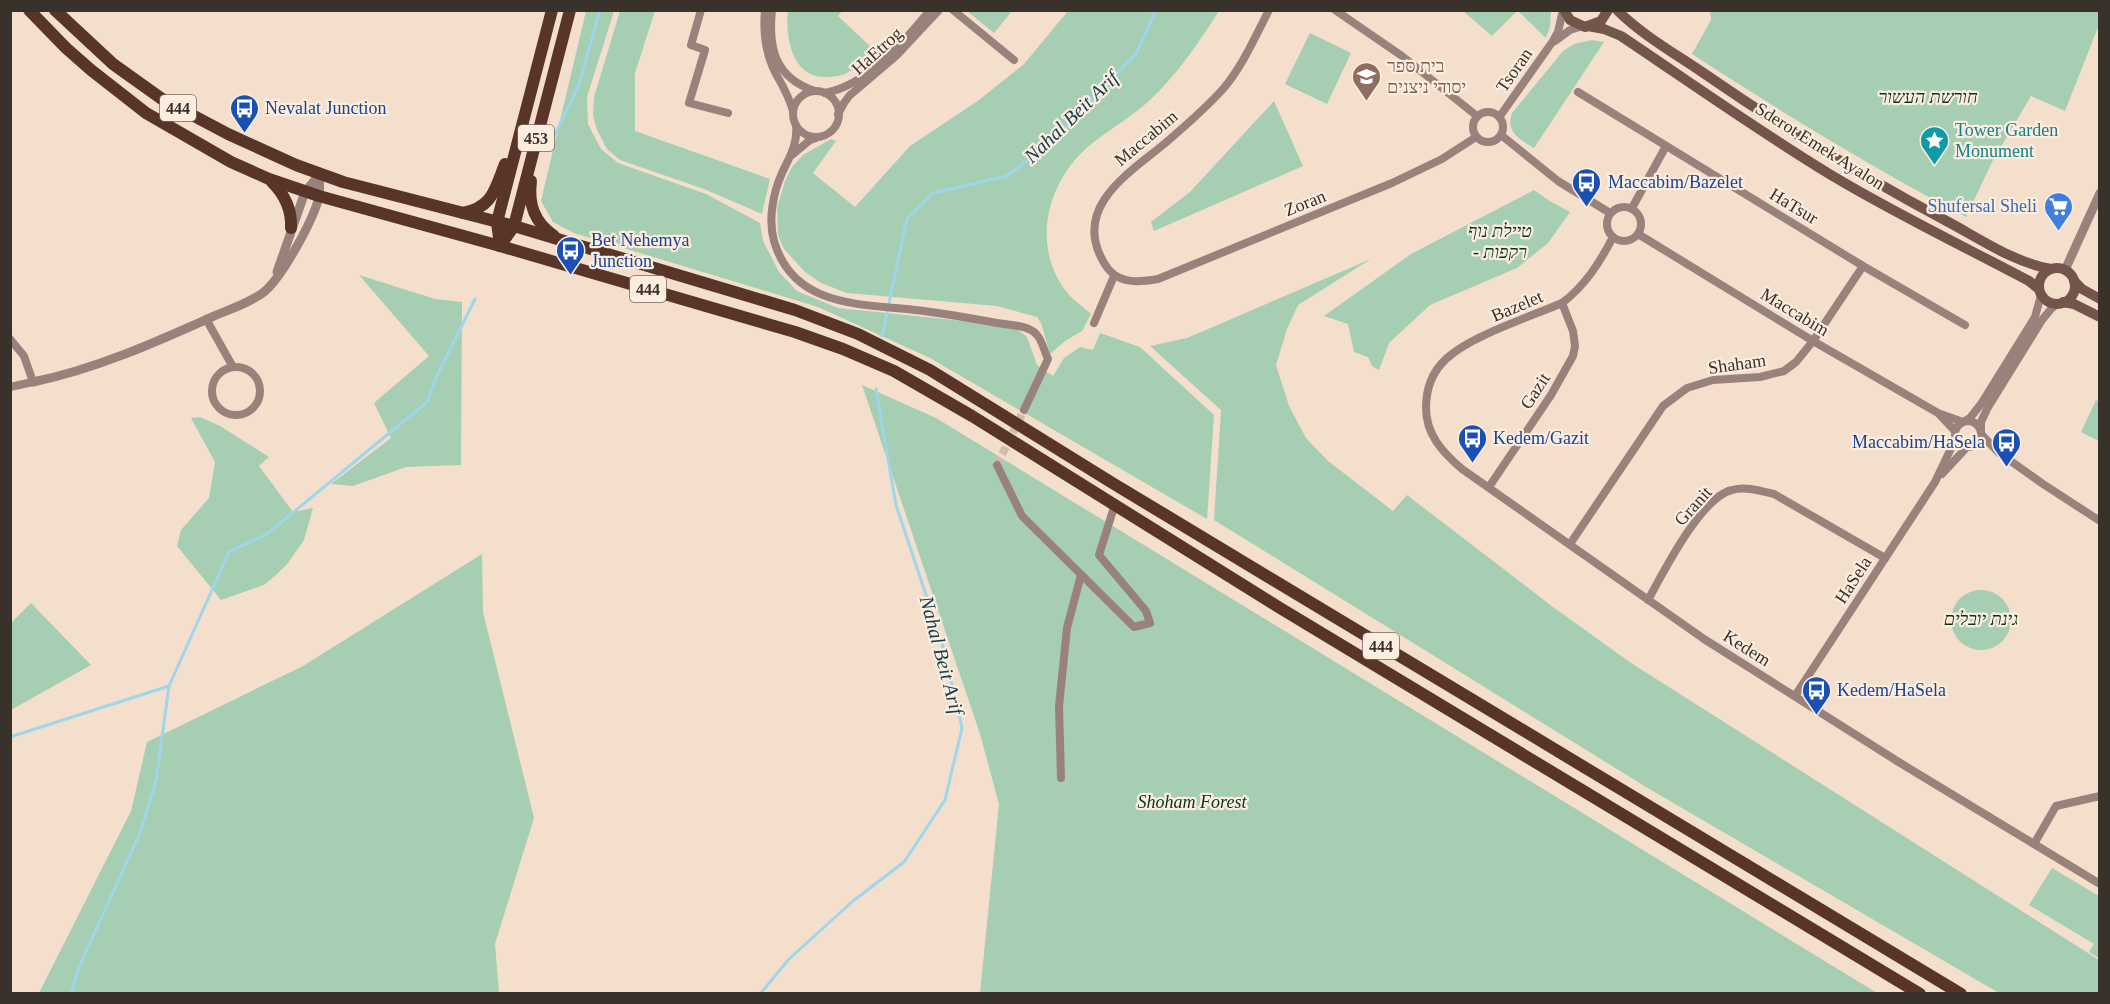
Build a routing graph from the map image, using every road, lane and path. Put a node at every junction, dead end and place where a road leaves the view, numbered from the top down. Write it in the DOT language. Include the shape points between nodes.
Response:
graph roads {
  1 [pos="29,10"];
  2 [pos="55,10"];
  3 [pos="552,10"];
  4 [pos="570,10"];
  5 [pos="701,10"];
  6 [pos="765,10"];
  7 [pos="772,10"];
  8 [pos="930,10"];
  9 [pos="939,10"];
  10 [pos="953,10"];
  11 [pos="1269,10"];
  12 [pos="1335,10"];
  13 [pos="1563,10"];
  14 [pos="1608,10"];
  15 [pos="1617,10"];
  16 [pos="1586,26"];
  17 [pos="1553,42"];
  18 [pos="1014,60"];
  19 [pos="816,91"];
  20 [pos="1578,92"];
  21 [pos="825,93"];
  22 [pos="527,104"];
  23 [pos="728,113"];
  24 [pos="793,113"];
  25 [pos="838,114"];
  26 [pos="1477,116"];
  27 [pos="1500,116"];
  28 [pos="796,126"];
  29 [pos="1501,135"];
  30 [pos="537,136"];
  31 [pos="819,137"];
  32 [pos="1476,137"];
  33 [pos="1666,146"];
  34 [pos="791,156"];
  35 [pos="320,174"];
  36 [pos="269,179"];
  37 [pos="305,192"];
  38 [pos="2100,193"];
  39 [pos="319,196"];
  40 [pos="1632,208"];
  41 [pos="461,213"];
  42 [pos="1610,213"];
  43 [pos="497,222"];
  44 [pos="514,226"];
  45 [pos="291,228"];
  46 [pos="1638,234"];
  47 [pos="1613,237"];
  48 [pos="562,241"];
  49 [pos="500,246"];
  50 [pos="1863,266"];
  51 [pos="2052,268"];
  52 [pos="2065,270"];
  53 [pos="1114,276"];
  54 [pos="275,278"];
  55 [pos="2074,280"];
  56 [pos="2040,292"];
  57 [pos="2100,299"];
  58 [pos="1562,303"];
  59 [pos="2061,303"];
  60 [pos="2100,317"];
  61 [pos="206,320"];
  62 [pos="1094,323"];
  63 [pos="1965,325"];
  64 [pos="10,339"];
  65 [pos="1813,341"];
  66 [pos="234,367"];
  67 [pos="33,382"];
  68 [pos="10,387"];
  69 [pos="1426,394"];
  70 [pos="1024,410"];
  71 [pos="1938,413"];
  72 [pos="1964,421"];
  73 [pos="1981,432"];
  74 [pos="1955,434"];
  75 [pos="1971,446"];
  76 [pos="1998,452"];
  77 [pos="997,465"];
  78 [pos="1935,482"];
  79 [pos="1489,488"];
  80 [pos="1115,504"];
  81 [pos="2100,521"];
  82 [pos="1570,544"];
  83 [pos="1885,558"];
  84 [pos="1081,574"];
  85 [pos="1648,600"];
  86 [pos="1795,696"];
  87 [pos="1061,778"];
  88 [pos="2100,796"];
  89 [pos="2034,844"];
  90 [pos="2100,884"];
  91 [pos="1920,993"];
  92 [pos="1961,993"];
  1 -- 36 [label="main road, 444" via="91,70 146,113"];
  2 -- 35 [label="main road, 444" via="113,64 162,99 228,134"];
  3 -- 22 [label="main road, 453"];
  4 -- 30 [label="main road, 453"];
  5 -- 23 [label="street" via="691,45 705,50 689,103"];
  6 -- 24 [label="street" via="766,49"];
  7 -- 19 [label="street" via="771,36 780,67 798,84"];
  8 -- 21 [label="street, HaEtrog" via="871,71 843,88"];
  9 -- 25 [label="street, HaEtrog" via="897,56 849,96"];
  10 -- 18 [label="street"];
  11 -- 53 [label="street, Maccabim" via="1224,88 1186,126 1130,171 1103,201 1094,233 1099,255"];
  12 -- 26 [label="street" via="1394,50"];
  13 -- 16 [label="main road" via="1570,20"];
  13 -- 17 [label="street, Tsoran"];
  14 -- 16 [label="main road" via="1601,21"];
  15 -- 51 [label="main road, Sderot Emek Ayalon" via="1640,30 1842,163 2005,252"];
  16 -- 17 [label="street, Tsoran" via="1570,30"];
  16 -- 56 [label="main road, Sderot Emek Ayalon" via="1621,36 1834,177 2029,281"];
  17 -- 27 [label="street, Tsoran"];
  19 -- 21 [label="street"];
  19 -- 24 [label="street" via="802,96"];
  20 -- 33 [label="street, HaTsur"];
  21 -- 25 [label="street" via="834,101"];
  22 -- 41 [label="main road" via="490,199 478,209"];
  22 -- 43 [label="main road, 453"];
  24 -- 28 [label="street"];
  25 -- 31 [label="street" via="836,125"];
  26 -- 27 [label="street" via="1491,111"];
  26 -- 32 [label="street" via="1472,126"];
  27 -- 29 [label="street"];
  28 -- 31 [label="street" via="808,136"];
  28 -- 34 [label="street"];
  29 -- 32 [label="street" via="1491,142"];
  29 -- 42 [label="street" via="1558,181"];
  30 -- 44 [label="main road, 453"];
  30 -- 48 [label="main road" via="530,201 543,228"];
  31 -- 34 [label="street"];
  32 -- 53 [label="street, Zoran" via="1443,159 1392,183 1158,279 1138,282"];
  33 -- 40 [label="street"];
  33 -- 50 [label="street, HaTsur"];
  34 -- 70 [label="street" via="780,176 772,221 777,249 798,280 834,300 919,310 1035,332 1048,359"];
  35 -- 37 [label="street"];
  35 -- 39 [label="street"];
  35 -- 41 [label="main road, 444"];
  36 -- 37 [label="main road, 444"];
  36 -- 45 [label="main road" via="287,201"];
  37 -- 39 [label="main road, 444"];
  37 -- 45 [label="street"];
  38 -- 52 [label="street"];
  39 -- 49 [label="main road, 444"];
  39 -- 54 [label="street" via="300,240"];
  40 -- 42 [label="street" via="1620,207"];
  40 -- 46 [label="street" via="1640,217"];
  41 -- 43 [label="main road, 444"];
  42 -- 47 [label="street" via="1607,226"];
  43 -- 44 [label="main road, 444"];
  43 -- 49 [label="main road, 453"];
  44 -- 48 [label="main road, 444"];
  44 -- 49 [label="main road, 453"];
  45 -- 54 [label="street"];
  46 -- 47 [label="street" via="1629,240"];
  46 -- 65 [label="street, Maccabim"];
  47 -- 58 [label="street, Bazelet" via="1600,262"];
  48 -- 92 [label="main road, 444" via="824,320 930,370"];
  49 -- 80 [label="main road, 444" via="741,315 843,349 929,390"];
  50 -- 63 [label="street, HaTsur"];
  50 -- 65 [label="street, Shaham"];
  51 -- 52 [label="main road"];
  51 -- 56 [label="main road" via="2041,276"];
  52 -- 55 [label="main road"];
  53 -- 62 [label="street"];
  54 -- 61 [label="street" via="256,297"];
  55 -- 57 [label="main road"];
  55 -- 59 [label="main road" via="2073,293"];
  56 -- 59 [label="main road" via="2048,301"];
  56 -- 72 [label="street" via="2035,316 1981,405"];
  58 -- 69 [label="street, Bazelet" via="1470,342 1446,359 1431,378"];
  58 -- 79 [label="street, Gazit" via="1573,331 1573,356"];
  59 -- 60 [label="main road" via="2074,304"];
  59 -- 73 [label="street" via="2042,320 1987,409"];
  61 -- 66 [label="street"];
  61 -- 67 [label="street" via="69,374"];
  64 -- 67 [label="street" via="24,356"];
  65 -- 71 [label="street, Maccabim"];
  65 -- 82 [label="street, Shaham" via="1784,371 1713,380 1687,388 1663,406"];
  66 -- 66 [label="street" via="215,380 212,396 220,409 240,414 256,403 259,389 248,370"];
  67 -- 68 [label="street"];
  69 -- 79 [label="street, Kedem" via="1426,421 1436,442 1448,457"];
  71 -- 72 [label="street, Maccabim"];
  71 -- 74 [label="street, Maccabim"];
  72 -- 73 [label="street" via="1976,423"];
  72 -- 74 [label="street"];
  73 -- 75 [label="street" via="1980,440"];
  73 -- 76 [label="street"];
  74 -- 75 [label="street" via="1960,444"];
  74 -- 78 [label="street, HaSela"];
  75 -- 76 [label="street"];
  75 -- 78 [label="street, HaSela"];
  76 -- 81 [label="street"];
  77 -- 84 [label="street" via="1022,516"];
  78 -- 83 [label="street, HaSela"];
  79 -- 82 [label="street, Kedem"];
  80 -- 84 [label="street" via="1099,555 1146,611 1150,623 1134,627"];
  80 -- 91 [label="main road, 444" via="1290,614"];
  82 -- 85 [label="street, Kedem"];
  83 -- 85 [label="street, Granit" via="1774,494 1755,489 1731,490 1712,503 1695,523"];
  83 -- 86 [label="street, HaSela"];
  84 -- 87 [label="street" via="1067,628 1060,695"];
  85 -- 86 [label="street, Kedem"];
  86 -- 89 [label="street, Kedem"];
  88 -- 89 [label="street" via="2056,806"];
  89 -- 90 [label="street, Kedem"];
}
